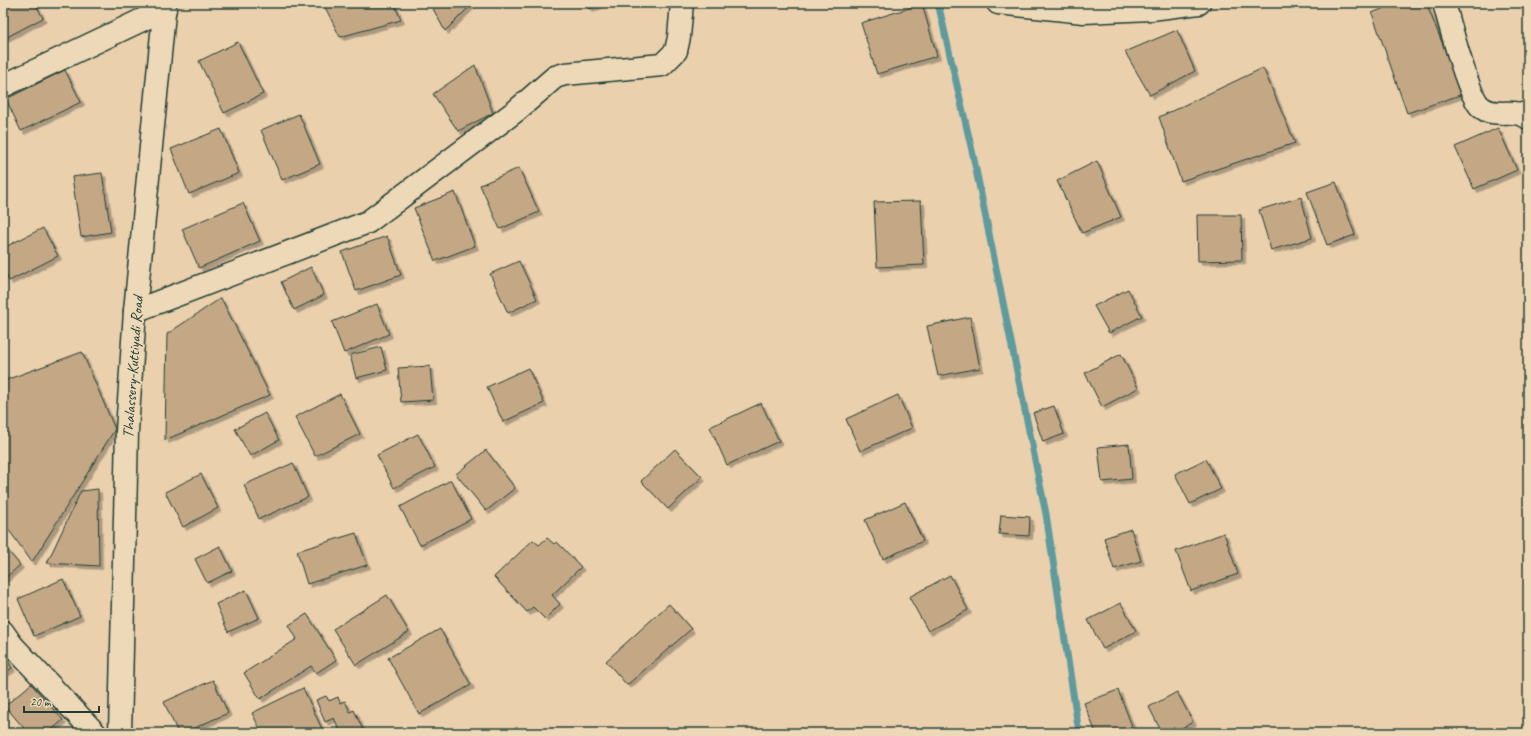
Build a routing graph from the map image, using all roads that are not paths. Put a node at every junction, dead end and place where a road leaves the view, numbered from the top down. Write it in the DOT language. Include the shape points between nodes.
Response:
graph roads {
  1 [pos="682,3"];
  2 [pos="998,3"];
  3 [pos="1199,3"];
  4 [pos="1444,3"];
  5 [pos="165,6"];
  6 [pos="3,86"];
  7 [pos="1528,118"];
  8 [pos="135,311"];
  9 [pos="3,632"];
  10 [pos="95,733"];
  11 [pos="120,733"];
  1 -- 8 [label="street" via="676,51 662,65 555,77 517,110 368,222"];
  2 -- 3 [label="street" via="1084,12 1151,9"];
  4 -- 7 [label="street" via="1472,93 1481,107 1493,112 1522,112"];
  5 -- 6 [label="street"];
  5 -- 8 [label="street, Thalassery-Kuttiyadi Road"];
  8 -- 11 [label="street, Thalassery-Kuttiyadi Road" via="127,431"];
  9 -- 10 [label="street" via="12,645"];
}
